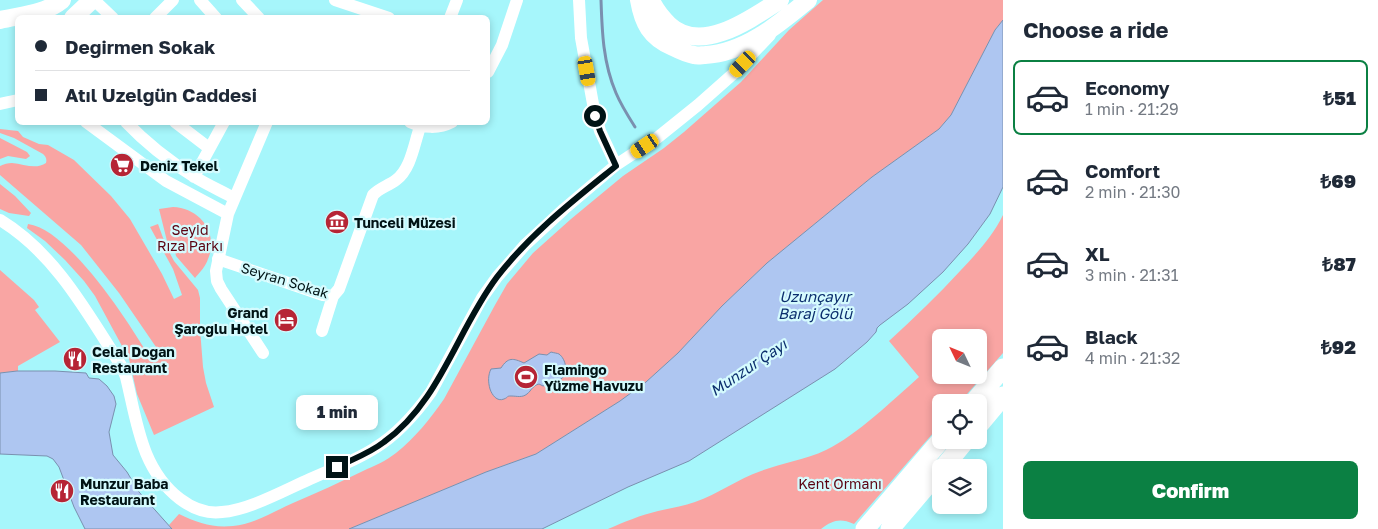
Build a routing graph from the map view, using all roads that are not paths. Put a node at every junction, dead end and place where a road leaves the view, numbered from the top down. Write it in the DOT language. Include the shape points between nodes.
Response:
graph roads {
  1 [pos="62,0"];
  2 [pos="93,0"];
  3 [pos="172,0"];
  4 [pos="200,0"];
  5 [pos="242,0"];
  6 [pos="335,0"];
  7 [pos="457,0"];
  8 [pos="517,0"];
  9 [pos="579,0"];
  10 [pos="639,0"];
  11 [pos="651,0"];
  12 [pos="780,0"];
  13 [pos="808,0"];
  14 [pos="28,15"];
  15 [pos="76,15"];
  16 [pos="110,15"];
  17 [pos="161,15"];
  18 [pos="213,15"];
  19 [pos="256,15"];
  20 [pos="379,15"];
  21 [pos="451,15"];
  22 [pos="15,18"];
  23 [pos="0,20"];
  24 [pos="782,22"];
  25 [pos="490,68"];
  26 [pos="15,101"];
  27 [pos="0,104"];
  28 [pos="90,125"];
  29 [pos="129,125"];
  30 [pos="180,125"];
  31 [pos="193,125"];
  32 [pos="222,125"];
  33 [pos="266,125"];
  34 [pos="415,125"];
  35 [pos="442,125"];
  36 [pos="212,145"];
  37 [pos="616,166"];
  38 [pos="194,177"];
  39 [pos="234,198"];
  40 [pos="228,214"];
  41 [pos="0,220"];
  42 [pos="218,259"];
  43 [pos="334,296"];
  44 [pos="322,331"];
  45 [pos="263,353"];
  46 [pos="1003,368"];
  47 [pos="981,394"];
  48 [pos="1003,396"];
  49 [pos="987,415"];
  50 [pos="933,449"];
  51 [pos="958,449"];
  52 [pos="950,459"];
  53 [pos="932,480"];
  54 [pos="864,529"];
  55 [pos="890,529"];
  1 -- 14 [label="main road" via="50,9"];
  2 -- 15 [label="main road"];
  2 -- 16 [label="street"];
  3 -- 17 [label="street"];
  4 -- 18 [label="street"];
  5 -- 19 [label="street"];
  6 -- 20 [label="street"];
  7 -- 21 [label="street"];
  8 -- 25 [label="street" via="502,46"];
  9 -- 37 [label="street" via="581,38 593,104 600,131"];
  10 -- 24 [label="main road" via="642,16 650,31 664,43 695,55 732,50"];
  11 -- 12 [label="main road" via="659,16 672,28 699,36 718,34"];
  13 -- 24 [label="main road"];
  22 -- 23 [label="main road"];
  24 -- 37 [label="street" via="733,74 698,105"];
  26 -- 27 [label="street"];
  28 -- 40 [label="street" via="166,181"];
  29 -- 38 [label="street"];
  30 -- 36 [label="street"];
  31 -- 36 [label="street"];
  32 -- 36 [label="street"];
  33 -- 39 [label="street"];
  34 -- 35 [label="street, Seyran Sokak"];
  34 -- 43 [label="street, Seyran Sokak" via="408,165 397,180 373,195"];
  36 -- 38 [label="street"];
  37 -- 41 [label="street" via="537,233 512,259 482,298 427,397 386,441 345,464 266,499 223,512 206,511 186,503 161,481 142,446 122,368 54,266"];
  38 -- 39 [label="street"];
  39 -- 40 [label="street"];
  40 -- 42 [label="street"];
  42 -- 43 [label="street, Seyran Sokak"];
  42 -- 45 [label="street" via="217,281"];
  43 -- 44 [label="street"];
  46 -- 47 [label="main road"];
  48 -- 49 [label="main road"];
  50 -- 54 [label="main road"];
  51 -- 52 [label="main road"];
  53 -- 55 [label="main road"];
}
